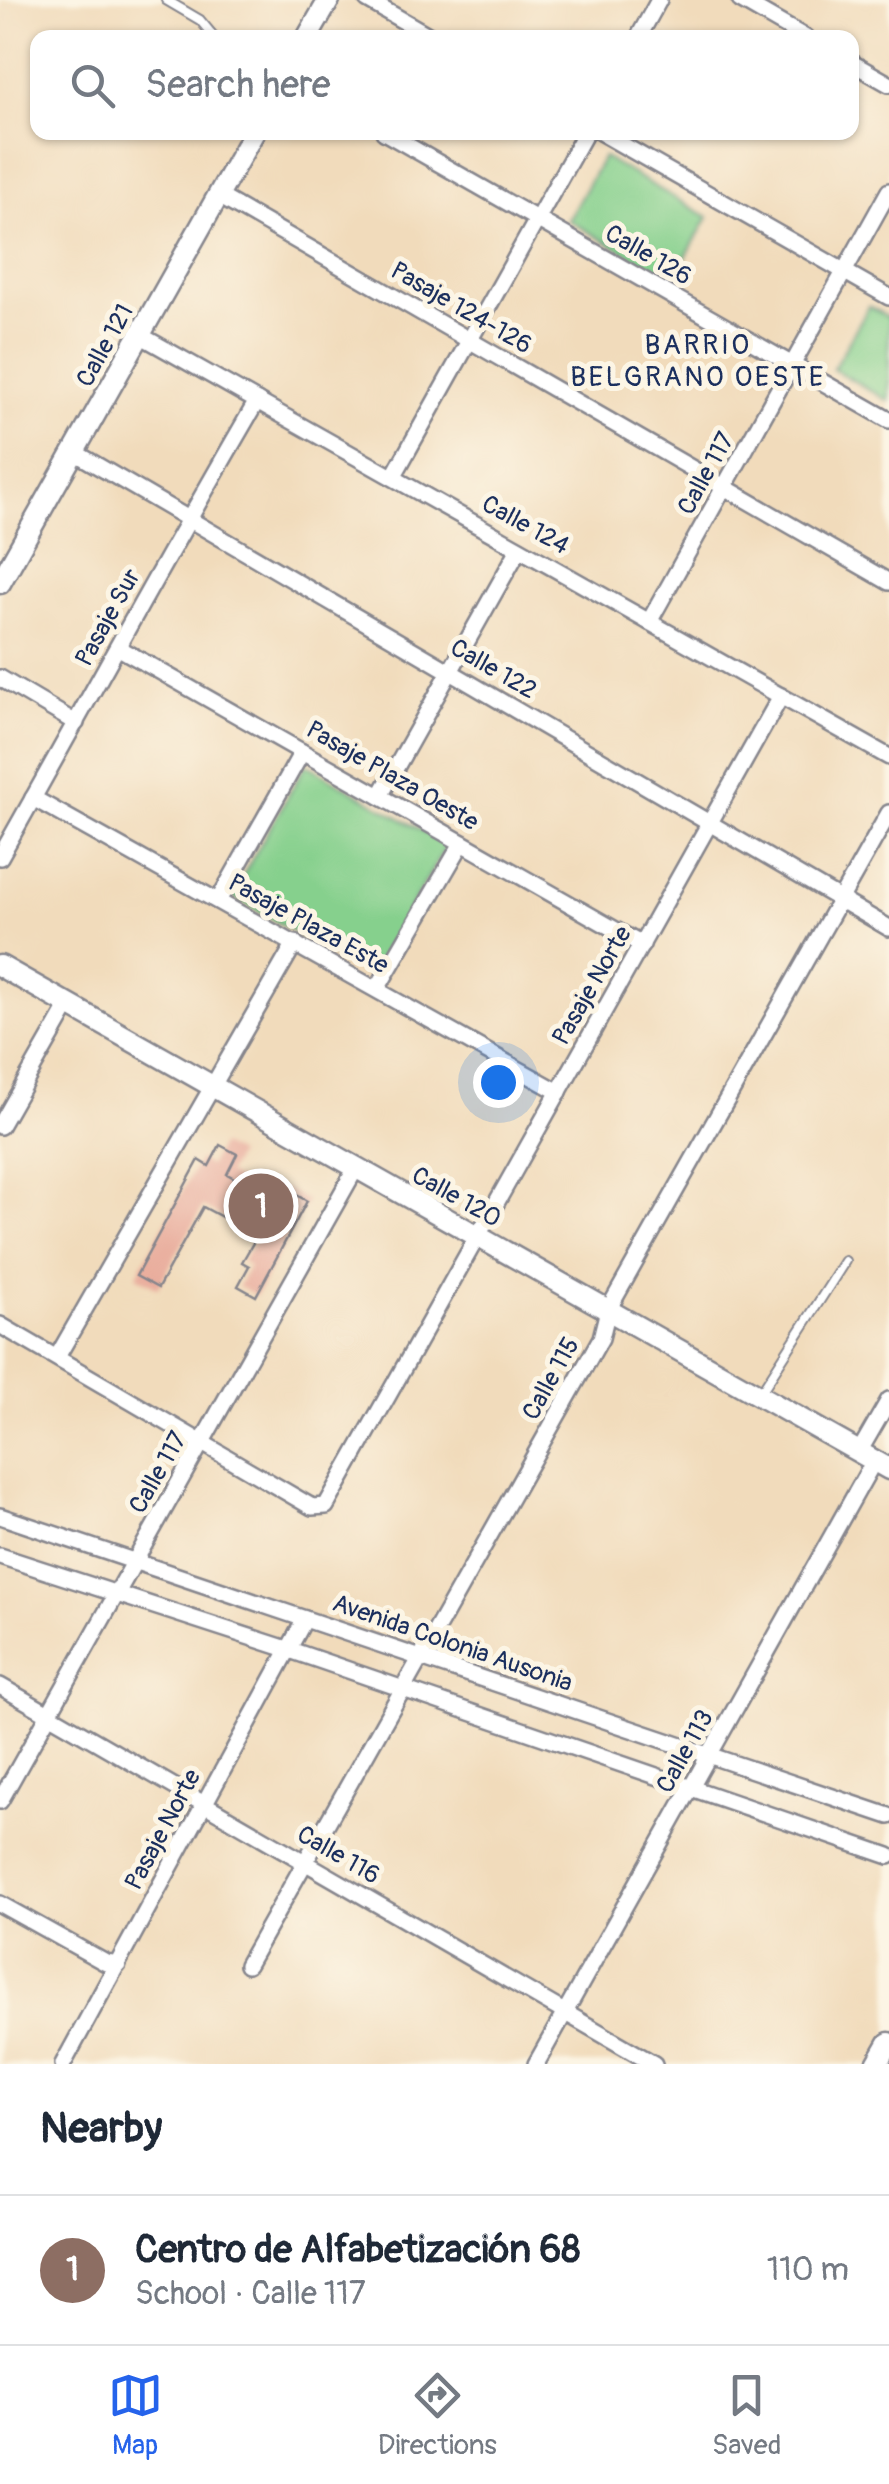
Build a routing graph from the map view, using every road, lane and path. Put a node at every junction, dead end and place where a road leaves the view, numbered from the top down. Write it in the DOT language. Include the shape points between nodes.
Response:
graph roads {
  1 [pos="166,0"];
  2 [pos="329,0"];
  3 [pos="366,0"];
  4 [pos="659,0"];
  5 [pos="740,0"];
  6 [pos="208,30"];
  7 [pos="312,30"];
  8 [pos="418,30"];
  9 [pos="642,30"];
  10 [pos="792,30"];
  11 [pos="859,67"];
  12 [pos="889,84"];
  13 [pos="250,140"];
  14 [pos="398,140"];
  15 [pos="581,140"];
  16 [pos="614,140"];
  17 [pos="889,190"];
  18 [pos="219,196"];
  19 [pos="536,219"];
  20 [pos="844,271"];
  21 [pos="889,296"];
  22 [pos="138,334"];
  23 [pos="469,340"];
  24 [pos="793,365"];
  25 [pos="258,401"];
  26 [pos="889,420"];
  27 [pos="74,452"];
  28 [pos="393,477"];
  29 [pos="726,488"];
  30 [pos="188,518"];
  31 [pos="519,549"];
  32 [pos="889,582"];
  33 [pos="0,583"];
  34 [pos="650,622"];
  35 [pos="119,648"];
  36 [pos="449,671"];
  37 [pos="0,678"];
  38 [pos="781,696"];
  39 [pos="76,723"];
  40 [pos="302,752"];
  41 [pos="889,757"];
  42 [pos="380,796"];
  43 [pos="33,798"];
  44 [pos="889,813"];
  45 [pos="712,824"];
  46 [pos="462,843"];
  47 [pos="0,856"];
  48 [pos="218,900"];
  49 [pos="840,900"];
  50 [pos="889,928"];
  51 [pos="295,943"];
  52 [pos="642,945"];
  53 [pos="0,966"];
  54 [pos="377,990"];
  55 [pos="69,1005"];
  56 [pos="213,1087"];
  57 [pos="559,1092"];
  58 [pos="0,1126"];
  59 [pos="356,1168"];
  60 [pos="476,1236"];
  61 [pos="845,1261"];
  62 [pos="608,1310"];
  63 [pos="0,1325"];
  64 [pos="57,1357"];
  65 [pos="759,1396"];
  66 [pos="889,1400"];
  67 [pos="204,1442"];
  68 [pos="874,1461"];
  69 [pos="0,1516"];
  70 [pos="0,1556"];
  71 [pos="135,1561"];
  72 [pos="117,1594"];
  73 [pos="305,1619"];
  74 [pos="287,1649"];
  75 [pos="420,1658"];
  76 [pos="0,1686"];
  77 [pos="402,1688"];
  78 [pos="50,1714"];
  79 [pos="710,1755"];
  80 [pos="692,1788"];
  81 [pos="0,1801"];
  82 [pos="203,1805"];
  83 [pos="889,1816"];
  84 [pos="889,1856"];
  85 [pos="304,1863"];
  86 [pos="0,1904"];
  87 [pos="118,1965"];
  88 [pos="247,1965"];
  89 [pos="565,2013"];
  90 [pos="889,2043"];
  91 [pos="63,2064"];
  92 [pos="536,2064"];
  93 [pos="654,2064"];
  94 [pos="876,2064"];
  1 -- 6 [label="lane"];
  2 -- 7 [label="street"];
  3 -- 8 [label="street"];
  4 -- 9 [label="street"];
  5 -- 10 [label="street"];
  11 -- 12 [label="street"];
  13 -- 18 [label="street, Calle 121"];
  14 -- 19 [label="street, Calle 126"];
  15 -- 19 [label="street"];
  16 -- 20 [label="street"];
  17 -- 20 [label="street, Calle 117"];
  18 -- 22 [label="street, Calle 121"];
  18 -- 23 [label="street, Pasaje 124-126"];
  19 -- 23 [label="street"];
  19 -- 24 [label="street, Calle 126"];
  20 -- 21 [label="street"];
  20 -- 24 [label="street, Calle 117"];
  22 -- 25 [label="street, Calle 124"];
  22 -- 27 [label="street, Calle 121"];
  23 -- 28 [label="street"];
  23 -- 29 [label="street, Pasaje 124-126"];
  24 -- 26 [label="street, Calle 126"];
  24 -- 29 [label="street, Calle 117"];
  25 -- 28 [label="street, Calle 124"];
  25 -- 30 [label="street, Pasaje Sur"];
  27 -- 30 [label="street, Calle 122"];
  27 -- 33 [label="street, Calle 121"];
  28 -- 31 [label="street, Calle 124"];
  29 -- 32 [label="street, Pasaje 124-126"];
  29 -- 34 [label="street, Calle 117"];
  30 -- 35 [label="street, Pasaje Sur"];
  30 -- 36 [label="street, Calle 122"];
  31 -- 34 [label="street, Calle 124"];
  31 -- 36 [label="street"];
  34 -- 38 [label="street, Calle 124"];
  35 -- 39 [label="street, Pasaje Sur"];
  35 -- 40 [label="street, Pasaje Plaza Oeste"];
  36 -- 42 [label="street"];
  36 -- 45 [label="street, Calle 122"];
  37 -- 39 [label="street"];
  38 -- 41 [label="street, Calle 124"];
  38 -- 45 [label="street, Pasaje Norte"];
  39 -- 43 [label="street, Pasaje Sur"];
  40 -- 42 [label="street, Pasaje Plaza Oeste"];
  40 -- 48 [label="street"];
  42 -- 46 [label="street, Pasaje Plaza Oeste"];
  43 -- 47 [label="street, Pasaje Sur"];
  43 -- 48 [label="street, Pasaje Plaza Este"];
  44 -- 49 [label="street, Calle 115"];
  45 -- 49 [label="street, Calle 122"];
  45 -- 52 [label="street, Pasaje Norte"];
  46 -- 52 [label="street, Pasaje Plaza Oeste"];
  46 -- 54 [label="street"];
  48 -- 51 [label="street, Pasaje Plaza Este"];
  49 -- 50 [label="street, Calle 122"];
  49 -- 62 [label="street, Calle 115"];
  51 -- 54 [label="street, Pasaje Plaza Este"];
  51 -- 56 [label="street"];
  52 -- 57 [label="street, Pasaje Norte"];
  53 -- 55 [label="street, Calle 120"];
  54 -- 57 [label="street, Pasaje Plaza Este"];
  55 -- 56 [label="street, Calle 120"];
  55 -- 58 [label="street"];
  56 -- 59 [label="street, Calle 120"];
  56 -- 64 [label="street"];
  57 -- 60 [label="street, Pasaje Norte"];
  59 -- 60 [label="street, Calle 120"];
  59 -- 67 [label="street, Calle 117"];
  60 -- 62 [label="street, Calle 120"];
  60 -- 67 [label="street, Pasaje Norte" via="326,1506 312,1507"];
  61 -- 65 [label="lane"];
  62 -- 65 [label="street, Calle 120"];
  62 -- 75 [label="street, Calle 115" via="601,1338"];
  63 -- 64 [label="street"];
  64 -- 67 [label="street"];
  65 -- 68 [label="street, Calle 120"];
  66 -- 68 [label="street, Calle 113"];
  67 -- 71 [label="street, Calle 117"];
  68 -- 79 [label="street, Calle 113"];
  69 -- 71 [label="street, Avenida Colonia Ausonia"];
  70 -- 72 [label="street"];
  71 -- 72 [label="street, Calle 117"];
  71 -- 73 [label="street, Avenida Colonia Ausonia"];
  72 -- 74 [label="street"];
  72 -- 78 [label="street, Calle 117"];
  73 -- 74 [label="street, Pasaje Norte"];
  73 -- 75 [label="street, Avenida Colonia Ausonia"];
  74 -- 77 [label="street"];
  74 -- 82 [label="street, Pasaje Norte"];
  75 -- 77 [label="street, Calle 115"];
  75 -- 79 [label="street, Avenida Colonia Ausonia"];
  76 -- 78 [label="street, Calle 116"];
  77 -- 80 [label="street"];
  77 -- 85 [label="street, Calle 115"];
  78 -- 81 [label="street, Calle 117"];
  78 -- 82 [label="street, Calle 116"];
  79 -- 80 [label="street, Calle 113"];
  79 -- 83 [label="street, Avenida Colonia Ausonia"];
  80 -- 84 [label="street"];
  80 -- 89 [label="street, Calle 113"];
  82 -- 85 [label="street, Calle 116"];
  82 -- 87 [label="street, Pasaje Norte"];
  85 -- 88 [label="street, Calle 115"];
  85 -- 89 [label="street, Calle 116"];
  86 -- 87 [label="street"];
  87 -- 91 [label="street, Pasaje Norte"];
  89 -- 92 [label="street, Calle 113"];
  89 -- 93 [label="street, Calle 116"];
  90 -- 94 [label="street"];
}
